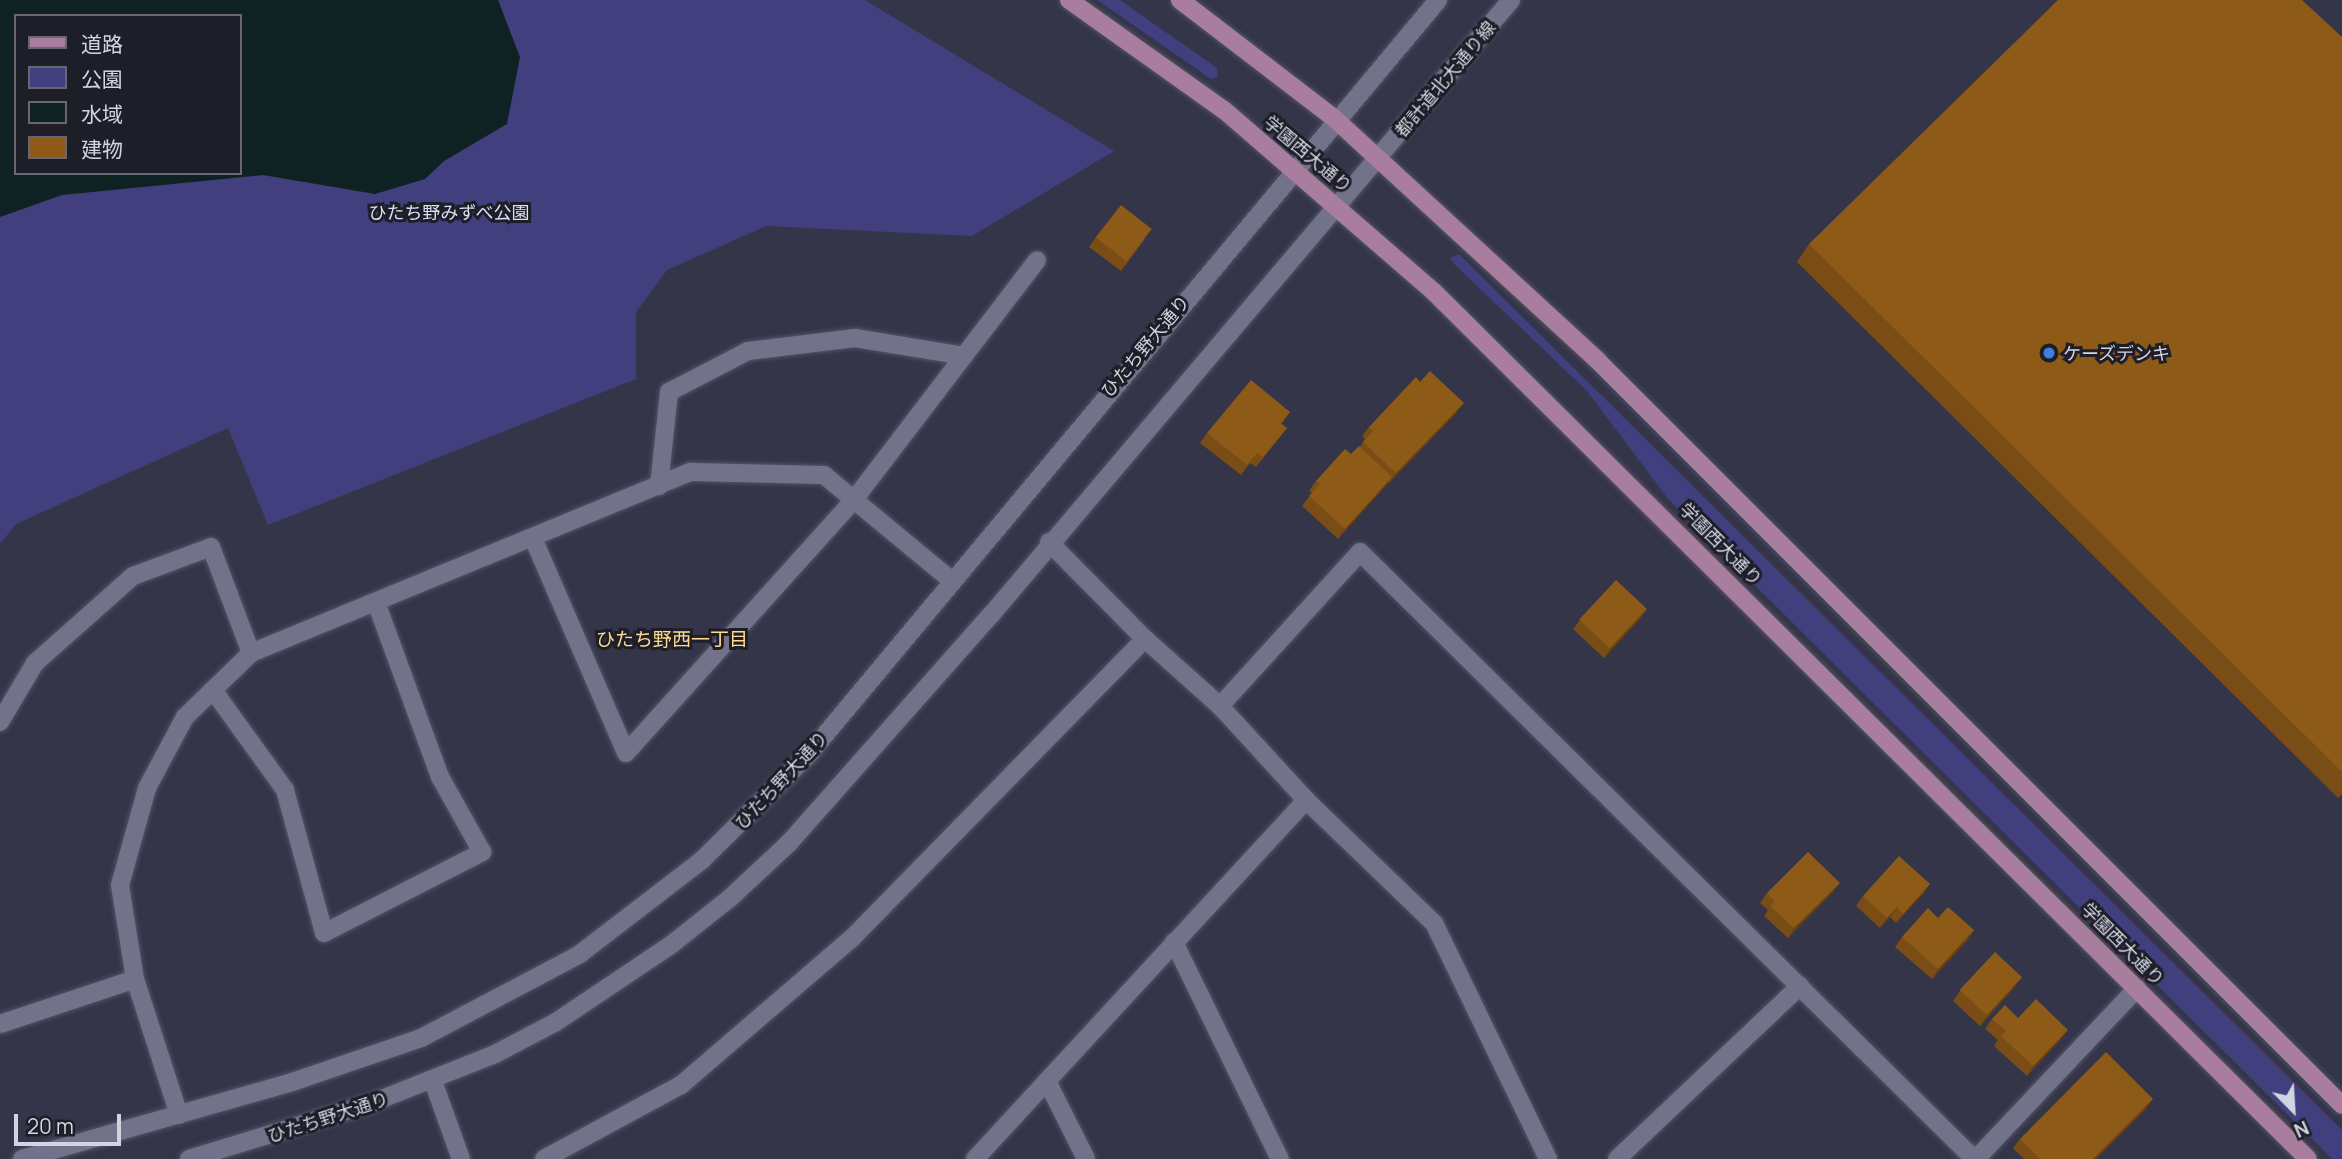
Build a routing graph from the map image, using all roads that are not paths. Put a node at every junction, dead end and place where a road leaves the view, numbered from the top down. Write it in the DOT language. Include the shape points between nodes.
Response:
graph roads {
  1 [pos="1069,0"];
  2 [pos="1180,0"];
  3 [pos="1438,0"];
  4 [pos="1511,0"];
  5 [pos="1335,119"];
  6 [pos="1378,157"];
  7 [pos="1293,168"];
  8 [pos="1337,205"];
  9 [pos="1037,260"];
  10 [pos="964,356"];
  11 [pos="659,486"];
  12 [pos="853,501"];
  13 [pos="533,538"];
  14 [pos="1049,542"];
  15 [pos="951,580"];
  16 [pos="376,602"];
  17 [pos="1145,639"];
  18 [pos="250,653"];
  19 [pos="213,690"];
  20 [pos="1220,706"];
  21 [pos="0,722"];
  22 [pos="1306,800"];
  23 [pos="1174,942"];
  24 [pos="135,979"];
  25 [pos="1800,986"];
  26 [pos="2137,988"];
  27 [pos="0,1024"];
  28 [pos="1047,1081"];
  29 [pos="433,1082"];
  30 [pos="2342,1105"];
  31 [pos="179,1115"];
  32 [pos="22,1159"];
  33 [pos="189,1159"];
  34 [pos="461,1159"];
  35 [pos="544,1159"];
  36 [pos="975,1159"];
  37 [pos="1086,1159"];
  38 [pos="1280,1159"];
  39 [pos="1548,1159"];
  40 [pos="1617,1159"];
  41 [pos="1975,1159"];
  42 [pos="2308,1159"];
  1 -- 7 [label="main road, 学園西大通り" via="1224,110"];
  2 -- 5 [label="main road"];
  3 -- 5 [label="street"];
  4 -- 6 [label="street, 都計道北大通り線"];
  5 -- 6 [label="main road"];
  5 -- 7 [label="street, ひたち野大通り"];
  6 -- 8 [label="street, ひたち野大通り"];
  6 -- 30 [label="main road" via="1608,371"];
  7 -- 8 [label="main road, 学園西大通り"];
  7 -- 15 [label="street, ひたち野大通り"];
  8 -- 14 [label="street, ひたち野大通り"];
  8 -- 26 [label="main road, 学園西大通り" via="1532,387"];
  9 -- 10 [label="street"];
  10 -- 11 [label="street" via="855,338 748,351 669,392"];
  10 -- 12 [label="street"];
  11 -- 12 [label="street" via="691,472 824,475"];
  11 -- 13 [label="street"];
  12 -- 13 [label="street" via="626,753"];
  12 -- 15 [label="street"];
  13 -- 16 [label="street"];
  14 -- 17 [label="street"];
  14 -- 29 [label="street, ひたち野大通り" via="838,788 730,898 672,944 556,1023"];
  15 -- 31 [label="street, ひたち野大通り" via="760,807 702,860 580,954 421,1038"];
  16 -- 18 [label="street"];
  16 -- 19 [label="street" via="440,777 482,852 324,933 285,790"];
  17 -- 20 [label="street"];
  17 -- 35 [label="street" via="851,939 681,1085"];
  18 -- 19 [label="street"];
  18 -- 21 [label="street" via="211,547 133,576 35,663"];
  19 -- 24 [label="street" via="185,717 147,788 120,885"];
  20 -- 22 [label="street"];
  20 -- 25 [label="street" via="1360,552"];
  22 -- 23 [label="street"];
  22 -- 39 [label="street" via="1434,923"];
  23 -- 28 [label="street"];
  23 -- 38 [label="street"];
  24 -- 27 [label="street"];
  24 -- 31 [label="street"];
  25 -- 40 [label="street"];
  25 -- 41 [label="street"];
  26 -- 41 [label="street"];
  26 -- 42 [label="main road, 学園西大通り"];
  28 -- 36 [label="street"];
  28 -- 37 [label="street"];
  29 -- 33 [label="street, ひたち野大通り"];
  29 -- 34 [label="street"];
  31 -- 32 [label="street, ひたち野大通り"];
}
